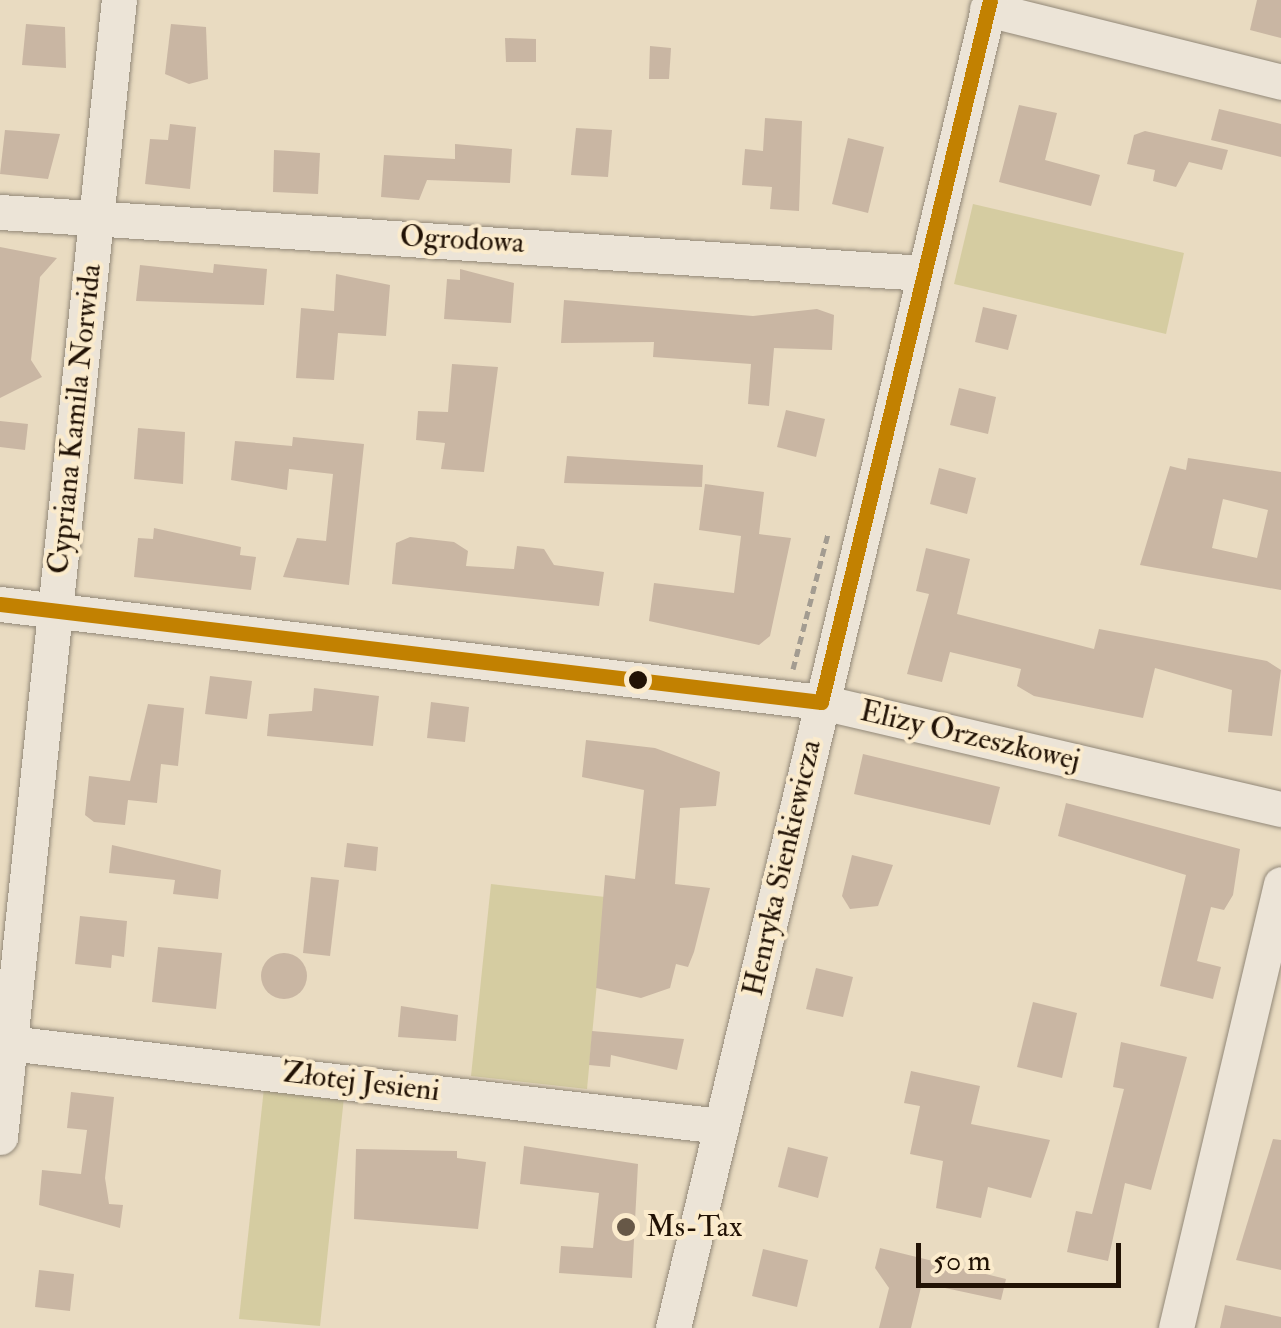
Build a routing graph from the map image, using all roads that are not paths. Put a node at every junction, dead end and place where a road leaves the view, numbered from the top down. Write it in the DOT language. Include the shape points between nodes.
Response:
graph roads {
  1 [pos="118,0"];
  2 [pos="988,4"];
  3 [pos="1281,82"];
  4 [pos="0,212"];
  5 [pos="96,218"];
  6 [pos="924,273"];
  7 [pos="0,604"];
  8 [pos="54,610"];
  9 [pos="821,702"];
  10 [pos="1281,809"];
  11 [pos="1281,884"];
  12 [pos="5,1042"];
  13 [pos="721,1126"];
  14 [pos="0,1137"];
  15 [pos="673,1328"];
  16 [pos="1176,1328"];
  1 -- 5 [label="street, Cypriana Kamila Norwida"];
  2 -- 3 [label="street"];
  2 -- 6 [label="street, Henryka Sienkiewicza"];
  4 -- 5 [label="street, Ogrodowa"];
  5 -- 6 [label="street, Ogrodowa"];
  5 -- 8 [label="street, Cypriana Kamila Norwida"];
  6 -- 9 [label="street, Henryka Sienkiewicza"];
  7 -- 8 [label="street, Elizy Orzeszkowej"];
  8 -- 9 [label="street, Elizy Orzeszkowej"];
  8 -- 12 [label="street, Cypriana Kamila Norwida"];
  9 -- 10 [label="street, Elizy Orzeszkowej"];
  9 -- 13 [label="street, Henryka Sienkiewicza"];
  11 -- 16 [label="street"];
  12 -- 13 [label="street, Złotej Jesieni"];
  12 -- 14 [label="street, Cypriana Kamila Norwida"];
  13 -- 15 [label="street, Henryka Sienkiewicza"];
}
